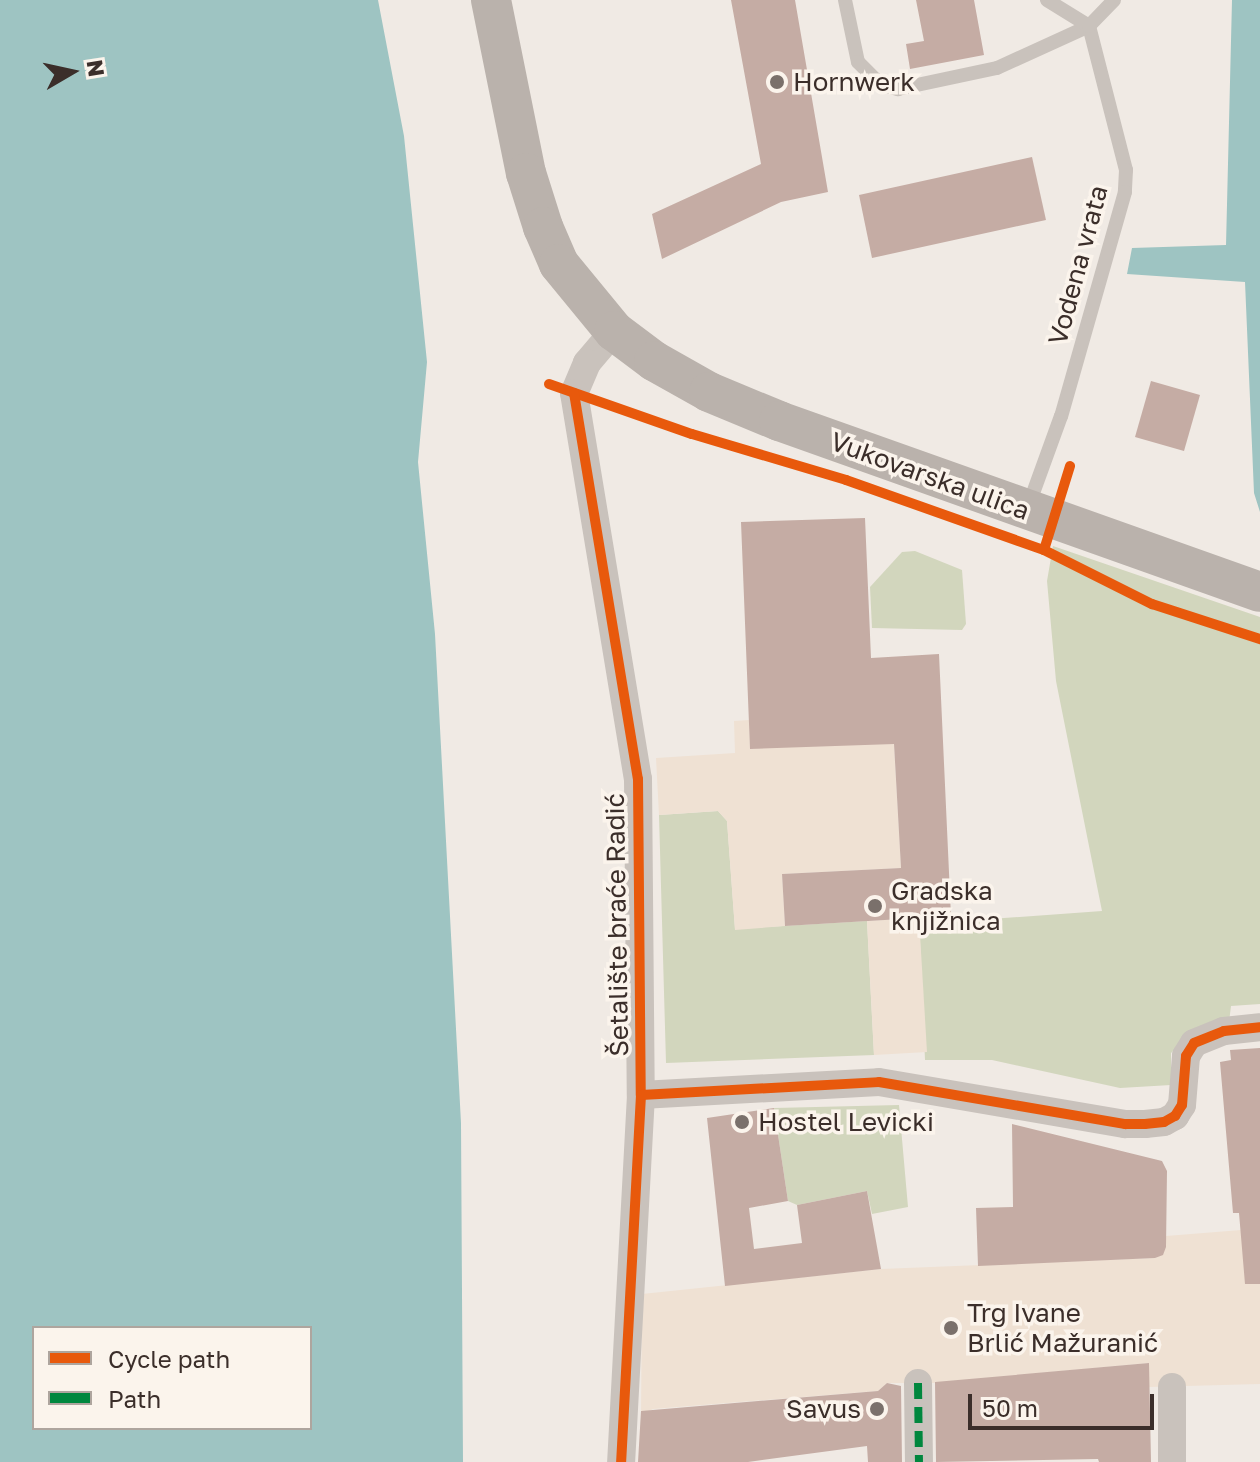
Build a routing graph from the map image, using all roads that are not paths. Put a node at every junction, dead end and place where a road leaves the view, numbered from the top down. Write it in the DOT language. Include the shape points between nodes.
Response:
graph roads {
  1 [pos="491,0"];
  2 [pos="845,0"];
  3 [pos="1047,0"];
  4 [pos="1114,0"];
  5 [pos="1089,26"];
  6 [pos="614,331"];
  7 [pos="1027,511"];
  8 [pos="1260,592"];
  9 [pos="1260,1027"];
  10 [pos="641,1095"];
  11 [pos="918,1383"];
  12 [pos="1172,1387"];
  13 [pos="621,1462"];
  14 [pos="919,1462"];
  15 [pos="1172,1462"];
  1 -- 6 [label="main road" via="526,173 543,227 559,264"];
  2 -- 5 [label="lane" via="858,62 880,84 898,89 997,68"];
  3 -- 5 [label="lane"];
  4 -- 5 [label="lane"];
  5 -- 7 [label="lane, Vodena vrata" via="1126,170 1125,192 1061,416"];
  6 -- 7 [label="main road, Vukovarska ulica" via="709,392"];
  6 -- 10 [label="street, Šetalište braće Radić" via="587,363 574,393 638,779"];
  7 -- 8 [label="main road, Vukovarska ulica"];
  9 -- 10 [label="street" via="1224,1031 1194,1043 1186,1056 1182,1105 1164,1122 1125,1124 879,1082"];
  10 -- 13 [label="street, Šetalište braće Radić"];
  11 -- 14 [label="street"];
  12 -- 15 [label="street"];
}
